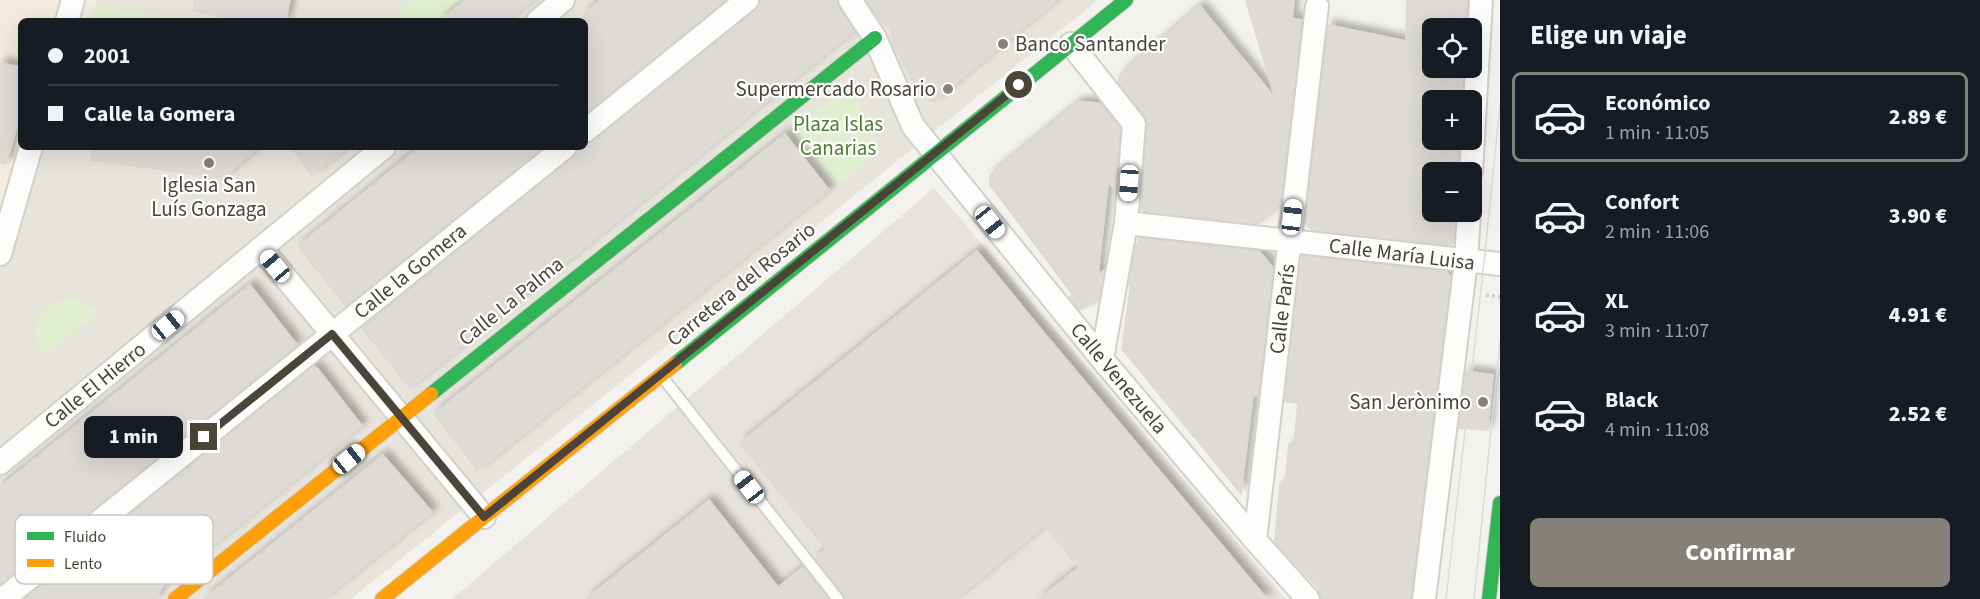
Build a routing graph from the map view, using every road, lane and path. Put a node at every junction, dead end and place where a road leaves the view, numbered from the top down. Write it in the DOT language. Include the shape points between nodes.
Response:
graph roads {
  1 [pos="73,0"];
  2 [pos="563,0"];
  3 [pos="747,0"];
  4 [pos="1126,0"];
  5 [pos="1481,0"];
  6 [pos="852,1"];
  7 [pos="1317,6"];
  8 [pos="68,18"];
  9 [pos="542,18"];
  10 [pos="875,39"];
  11 [pos="1071,44"];
  12 [pos="588,129"];
  13 [pos="30,150"];
  14 [pos="380,150"];
  15 [pos="561,150"];
  16 [pos="934,154"];
  17 [pos="1472,162"];
  18 [pos="1468,222"];
  19 [pos="1126,223"];
  20 [pos="1290,240"];
  21 [pos="261,248"];
  22 [pos="0,254"];
  23 [pos="1466,261"];
  24 [pos="1500,264"];
  25 [pos="1480,295"];
  26 [pos="1500,297"];
  27 [pos="332,334"];
  28 [pos="1102,359"];
  29 [pos="661,376"];
  30 [pos="401,417"];
  31 [pos="0,463"];
  32 [pos="1500,503"];
  33 [pos="107,515"];
  34 [pos="484,517"];
  35 [pos="1255,540"];
  36 [pos="1498,555"];
  37 [pos="213,568"];
  38 [pos="22,584"];
  39 [pos="194,584"];
  40 [pos="3,599"];
  41 [pos="175,599"];
  42 [pos="382,599"];
  43 [pos="838,599"];
  44 [pos="1308,599"];
  45 [pos="1424,599"];
  46 [pos="1489,599"];
  1 -- 8 [label="street"];
  2 -- 9 [label="street"];
  3 -- 12 [label="street"];
  4 -- 11 [label="main road, Carretera del Rosario"];
  5 -- 17 [label="street"];
  6 -- 10 [label="street, Calle Venezuela"];
  7 -- 20 [label="street, Calle París"];
  10 -- 16 [label="street, Calle Venezuela" via="913,126"];
  10 -- 30 [label="main road, Calle La Palma"];
  11 -- 16 [label="main road, Carretera del Rosario"];
  11 -- 19 [label="street" via="1134,124"];
  13 -- 22 [label="street"];
  14 -- 21 [label="street, Calle El Hierro"];
  15 -- 27 [label="street, Calle la Gomera"];
  16 -- 28 [label="street, Calle Venezuela"];
  16 -- 29 [label="main road, Carretera del Rosario"];
  18 -- 23 [label="street"];
  19 -- 20 [label="street, Calle María Luisa"];
  19 -- 28 [label="street"];
  20 -- 23 [label="street, Calle María Luisa"];
  20 -- 35 [label="street, Calle París"];
  21 -- 27 [label="street"];
  21 -- 31 [label="street, Calle El Hierro"];
  23 -- 24 [label="street, Calle María Luisa"];
  23 -- 45 [label="street"];
  25 -- 26 [label="path"];
  27 -- 30 [label="street"];
  27 -- 33 [label="street, Calle la Gomera"];
  28 -- 35 [label="street, Calle Venezuela"];
  29 -- 34 [label="main road, Carretera del Rosario"];
  29 -- 43 [label="lane"];
  30 -- 34 [label="street"];
  30 -- 37 [label="main road, Calle La Palma"];
  32 -- 36 [label="main road"];
  34 -- 42 [label="main road, Carretera del Rosario"];
  35 -- 44 [label="street, Calle Venezuela"];
  36 -- 46 [label="main road"];
  38 -- 40 [label="street, Calle la Gomera"];
  39 -- 41 [label="main road, Calle La Palma"];
}
